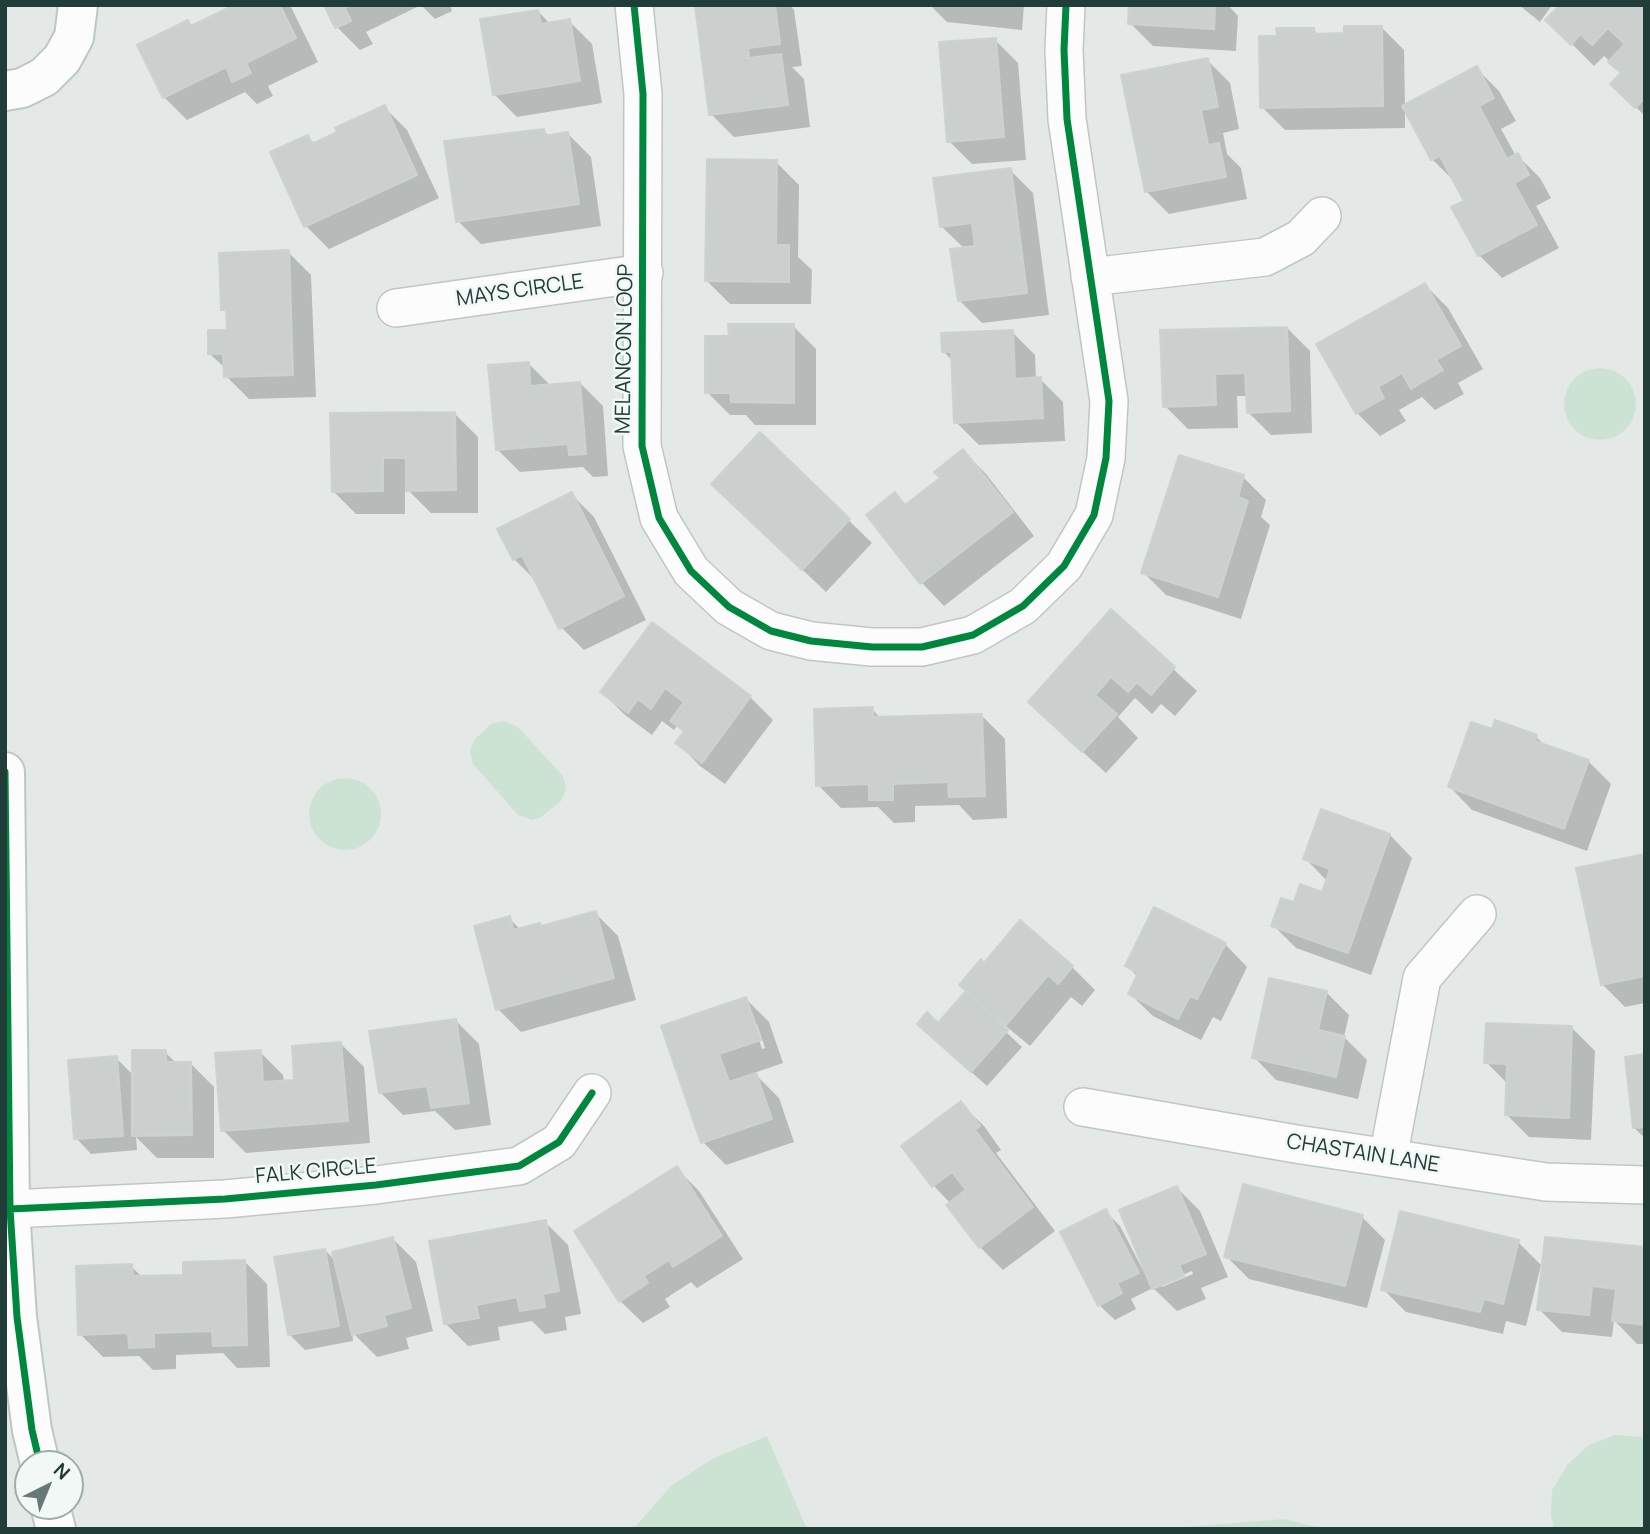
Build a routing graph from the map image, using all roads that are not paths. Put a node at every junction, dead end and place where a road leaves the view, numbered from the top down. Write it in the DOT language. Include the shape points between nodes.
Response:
graph roads {
  1 [pos="78,5"];
  2 [pos="634,5"];
  3 [pos="1066,5"];
  4 [pos="5,91"];
  5 [pos="1322,216"];
  6 [pos="644,273"];
  7 [pos="1090,277"];
  8 [pos="396,308"];
  9 [pos="5,772"];
  10 [pos="1477,914"];
  11 [pos="592,1093"];
  12 [pos="1083,1107"];
  13 [pos="1388,1158"];
  14 [pos="1645,1185"];
  15 [pos="10,1209"];
  16 [pos="37,1450"];
  1 -- 4 [label="street" via="74,37 62,59 44,77"];
  2 -- 6 [label="street, MELANCON LOOP" via="643,94"];
  3 -- 7 [label="street, MELANCON LOOP" via="1066,119"];
  5 -- 7 [label="street" via="1301,238 1265,257"];
  6 -- 7 [label="street, MELANCON LOOP" via="642,446 659,519 691,571 729,607 771,631 872,648 922,647 973,635 1023,606 1063,566 1094,515 1107,458 1109,401"];
  6 -- 8 [label="street, MAYS CIRCLE"];
  9 -- 15 [label="street"];
  10 -- 13 [label="street" via="1422,978"];
  11 -- 15 [label="street, FALK CIRCLE" via="559,1142 519,1166 225,1199"];
  12 -- 13 [label="street, CHASTAIN LANE"];
  13 -- 14 [label="street, CHASTAIN LANE" via="1546,1182"];
  15 -- 16 [label="street" via="17,1317"];
}
